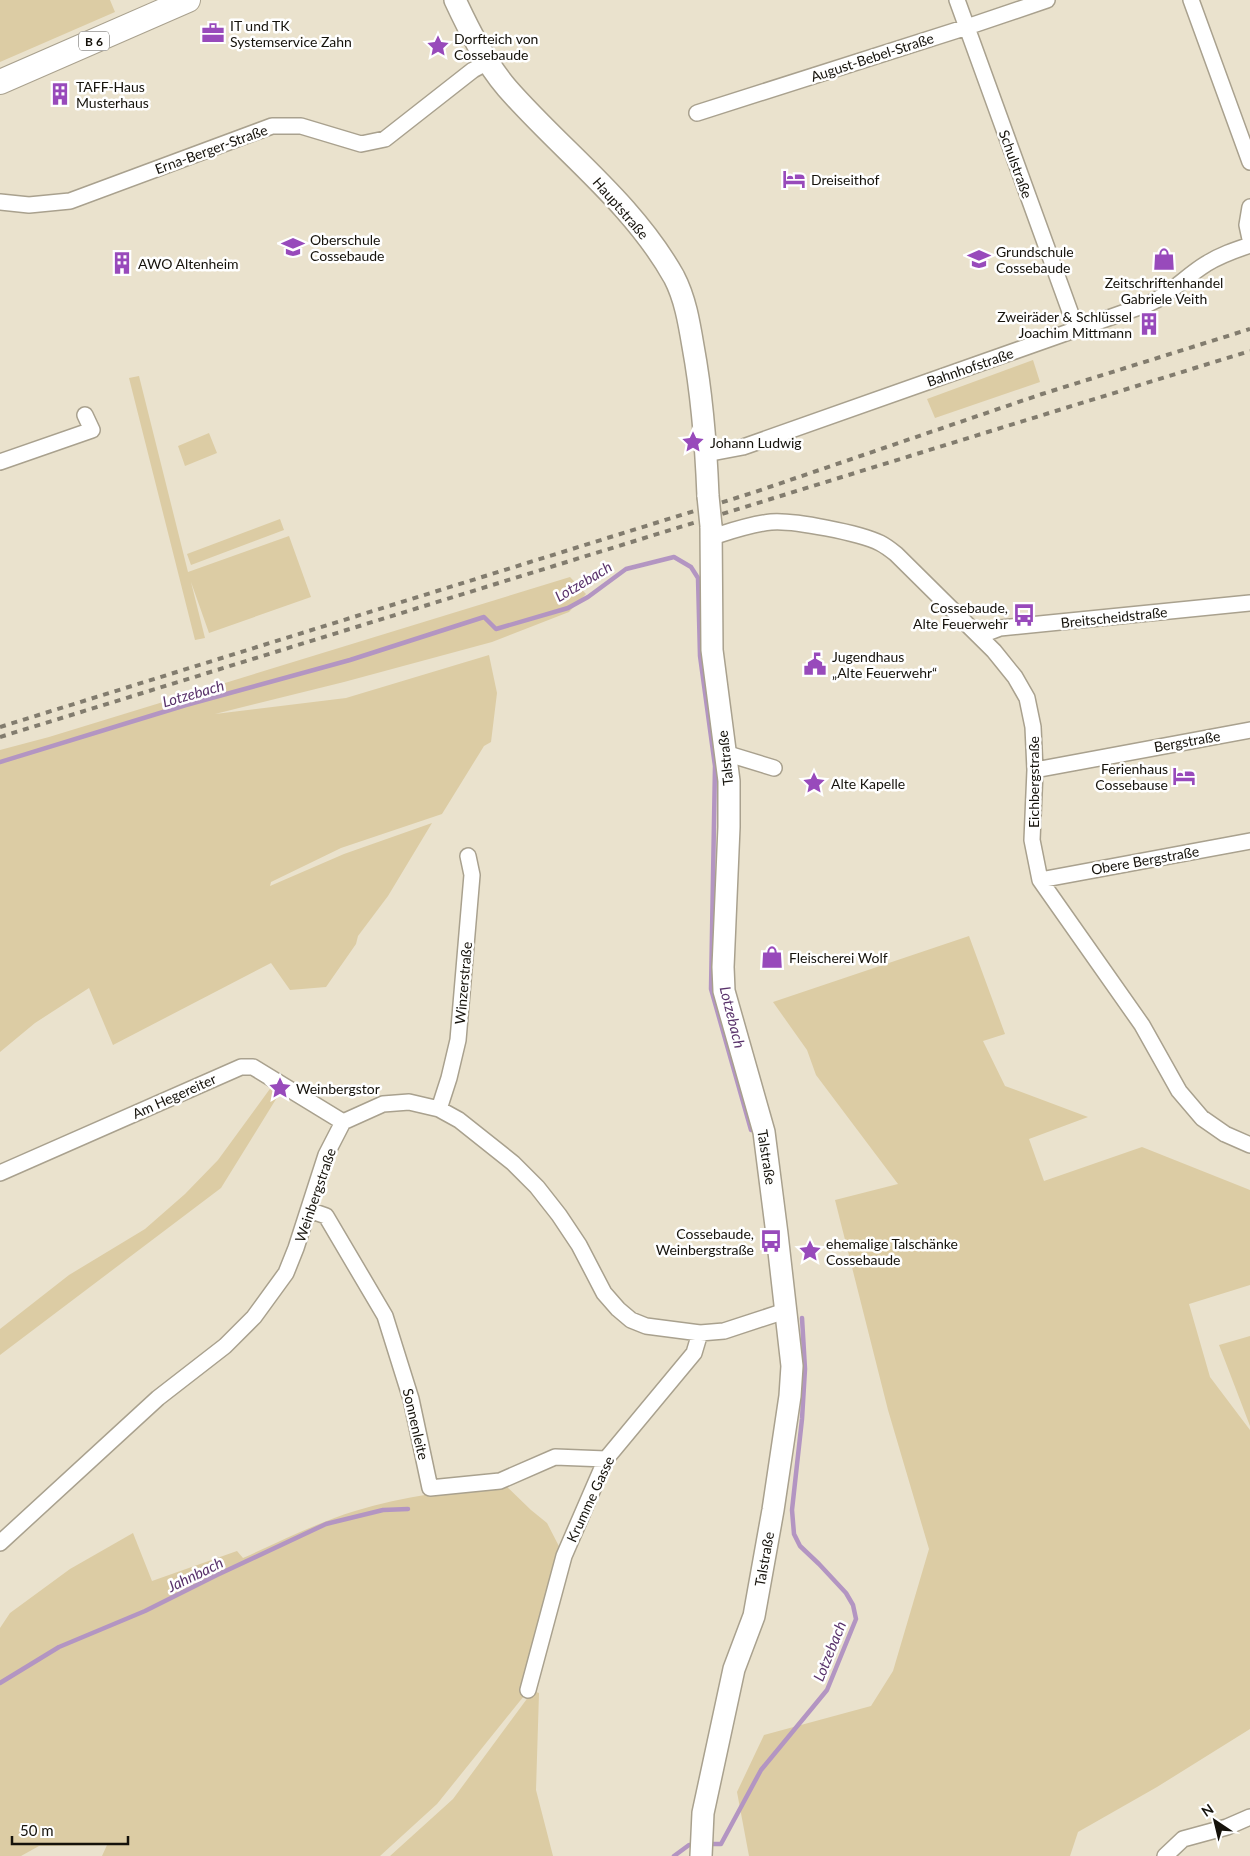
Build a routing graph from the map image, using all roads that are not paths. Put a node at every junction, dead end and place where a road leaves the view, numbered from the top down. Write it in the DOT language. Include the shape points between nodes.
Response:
graph roads {
  1 [pos="188,0"];
  2 [pos="455,0"];
  3 [pos="957,0"];
  4 [pos="1047,0"];
  5 [pos="1191,0"];
  6 [pos="967,27"];
  7 [pos="488,62"];
  8 [pos="0,82"];
  9 [pos="697,113"];
  10 [pos="1250,162"];
  11 [pos="0,202"];
  12 [pos="1250,207"];
  13 [pos="1250,239"];
  14 [pos="1250,245"];
  15 [pos="1076,328"];
  16 [pos="85,415"];
  17 [pos="706,454"];
  18 [pos="0,462"];
  19 [pos="711,531"];
  20 [pos="1250,604"];
  21 [pos="979,636"];
  22 [pos="1250,730"];
  23 [pos="725,752"];
  24 [pos="774,768"];
  25 [pos="1035,770"];
  26 [pos="1250,841"];
  27 [pos="468,856"];
  28 [pos="1040,880"];
  29 [pos="438,1109"];
  30 [pos="343,1122"];
  31 [pos="1250,1145"];
  32 [pos="0,1173"];
  33 [pos="309,1210"];
  34 [pos="785,1311"];
  35 [pos="700,1333"];
  36 [pos="606,1459"];
  37 [pos="0,1543"];
  38 [pos="528,1690"];
  39 [pos="1250,1817"];
  40 [pos="701,1856"];
  41 [pos="1165,1856"];
  1 -- 8 [label="main road, B 6"];
  2 -- 7 [label="street, Hauptstraße"];
  3 -- 6 [label="street, Schulstraße"];
  4 -- 6 [label="street, August-Bebel-Straße"];
  5 -- 10 [label="street"];
  6 -- 9 [label="street, August-Bebel-Straße"];
  6 -- 15 [label="street, Schulstraße"];
  7 -- 11 [label="street, Erna-Berger-Straße" via="385,138 361,144 301,126 272,126 70,201 29,205"];
  7 -- 17 [label="street, Hauptstraße" via="536,119 612,194 656,248 674,278 687,312 700,388"];
  12 -- 13 [label="street" via="1246,225"];
  14 -- 15 [label="street, Bahnhofstraße" via="1206,264 1158,300"];
  15 -- 17 [label="street, Bahnhofstraße" via="743,447"];
  16 -- 18 [label="street" via="92,430"];
  17 -- 19 [label="street, Talstraße, bridge"];
  19 -- 21 [label="street, Eichbergstraße" via="765,523 795,523 880,543 896,554"];
  19 -- 23 [label="street, Talstraße" via="712,650"];
  20 -- 21 [label="street, Breitscheidstraße" via="1000,628"];
  21 -- 25 [label="street, Eichbergstraße" via="1015,677 1026,698 1033,727"];
  22 -- 25 [label="street, Bergstraße"];
  23 -- 24 [label="street"];
  23 -- 34 [label="street, Talstraße" via="729,827 724,991 764,1132"];
  25 -- 28 [label="street, Eichbergstraße" via="1032,840"];
  26 -- 28 [label="street, Obere Bergstraße"];
  27 -- 29 [label="street, Winzerstraße" via="472,875 458,1040"];
  28 -- 31 [label="street, Eichbergstraße" via="1142,1025 1179,1091 1202,1118"];
  29 -- 30 [label="street" via="408,1102 383,1104"];
  29 -- 35 [label="street" via="487,1141 537,1187 579,1245 604,1292 631,1320 646,1326"];
  30 -- 32 [label="street, Am Hegereiter" via="253,1067 241,1067"];
  30 -- 33 [label="street, Weinbergstraße" via="326,1155"];
  33 -- 36 [label="street, Sonnenleite" via="326,1216 385,1316 412,1399 430,1488 500,1481 555,1457"];
  33 -- 37 [label="street, Weinbergstraße" via="286,1273 240,1333 158,1398"];
  34 -- 35 [label="street" via="724,1331"];
  34 -- 40 [label="street, Talstraße" via="792,1366 773,1510 754,1616 734,1669 704,1813"];
  35 -- 36 [label="street, Krumme Gasse" via="694,1354"];
  36 -- 38 [label="street, Krumme Gasse" via="564,1556"];
  39 -- 41 [label="street" via="1183,1839"];
}
